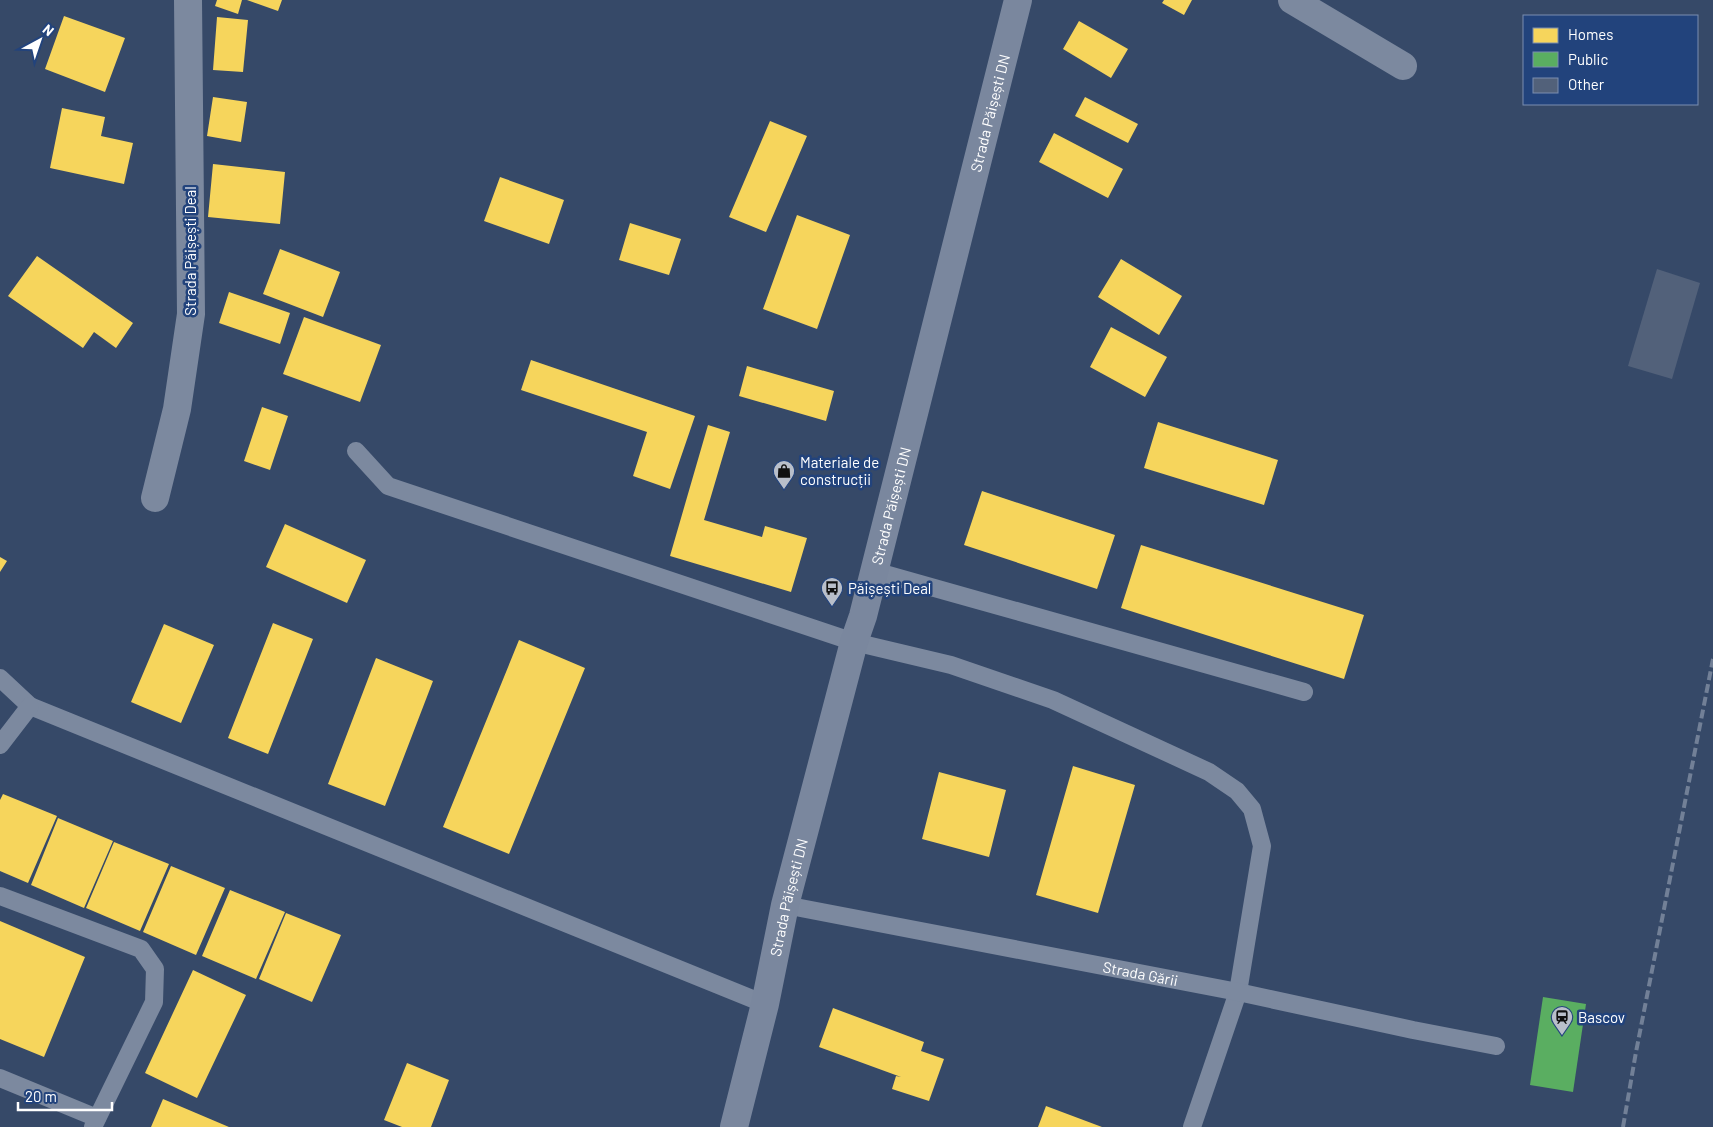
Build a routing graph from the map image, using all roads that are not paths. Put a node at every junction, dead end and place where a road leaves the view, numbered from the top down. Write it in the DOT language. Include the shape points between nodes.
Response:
graph roads {
  1 [pos="188,0"];
  2 [pos="1018,0"];
  3 [pos="1292,0"];
  4 [pos="1402,66"];
  5 [pos="356,451"];
  6 [pos="155,498"];
  7 [pos="874,571"];
  8 [pos="854,642"];
  9 [pos="0,678"];
  10 [pos="1304,692"];
  11 [pos="30,706"];
  12 [pos="0,745"];
  13 [pos="0,896"];
  14 [pos="784,905"];
  15 [pos="1238,992"];
  16 [pos="765,1004"];
  17 [pos="1496,1046"];
  18 [pos="0,1078"];
  19 [pos="95,1122"];
  20 [pos="734,1127"];
  21 [pos="1192,1127"];
  1 -- 6 [label="street, Strada Păișești Deal" via="191,314 177,409"];
  2 -- 7 [label="main road, Strada Păișești DN"];
  3 -- 4 [label="street"];
  5 -- 8 [label="lane" via="388,486"];
  7 -- 8 [label="main road, Strada Păișești DN"];
  7 -- 10 [label="lane"];
  8 -- 14 [label="main road, Strada Păișești DN"];
  8 -- 15 [label="lane" via="951,665 1053,700 1209,772 1237,791 1252,810 1262,846"];
  9 -- 11 [label="lane"];
  11 -- 12 [label="lane"];
  11 -- 16 [label="lane"];
  13 -- 19 [label="lane" via="141,949 155,969 154,1002"];
  14 -- 15 [label="lane, Strada Gării"];
  14 -- 16 [label="main road, Strada Păișești DN"];
  15 -- 17 [label="lane, Strada Gării"];
  15 -- 21 [label="lane"];
  16 -- 20 [label="main road, Strada Păișești DN"];
  18 -- 19 [label="lane"];
}
